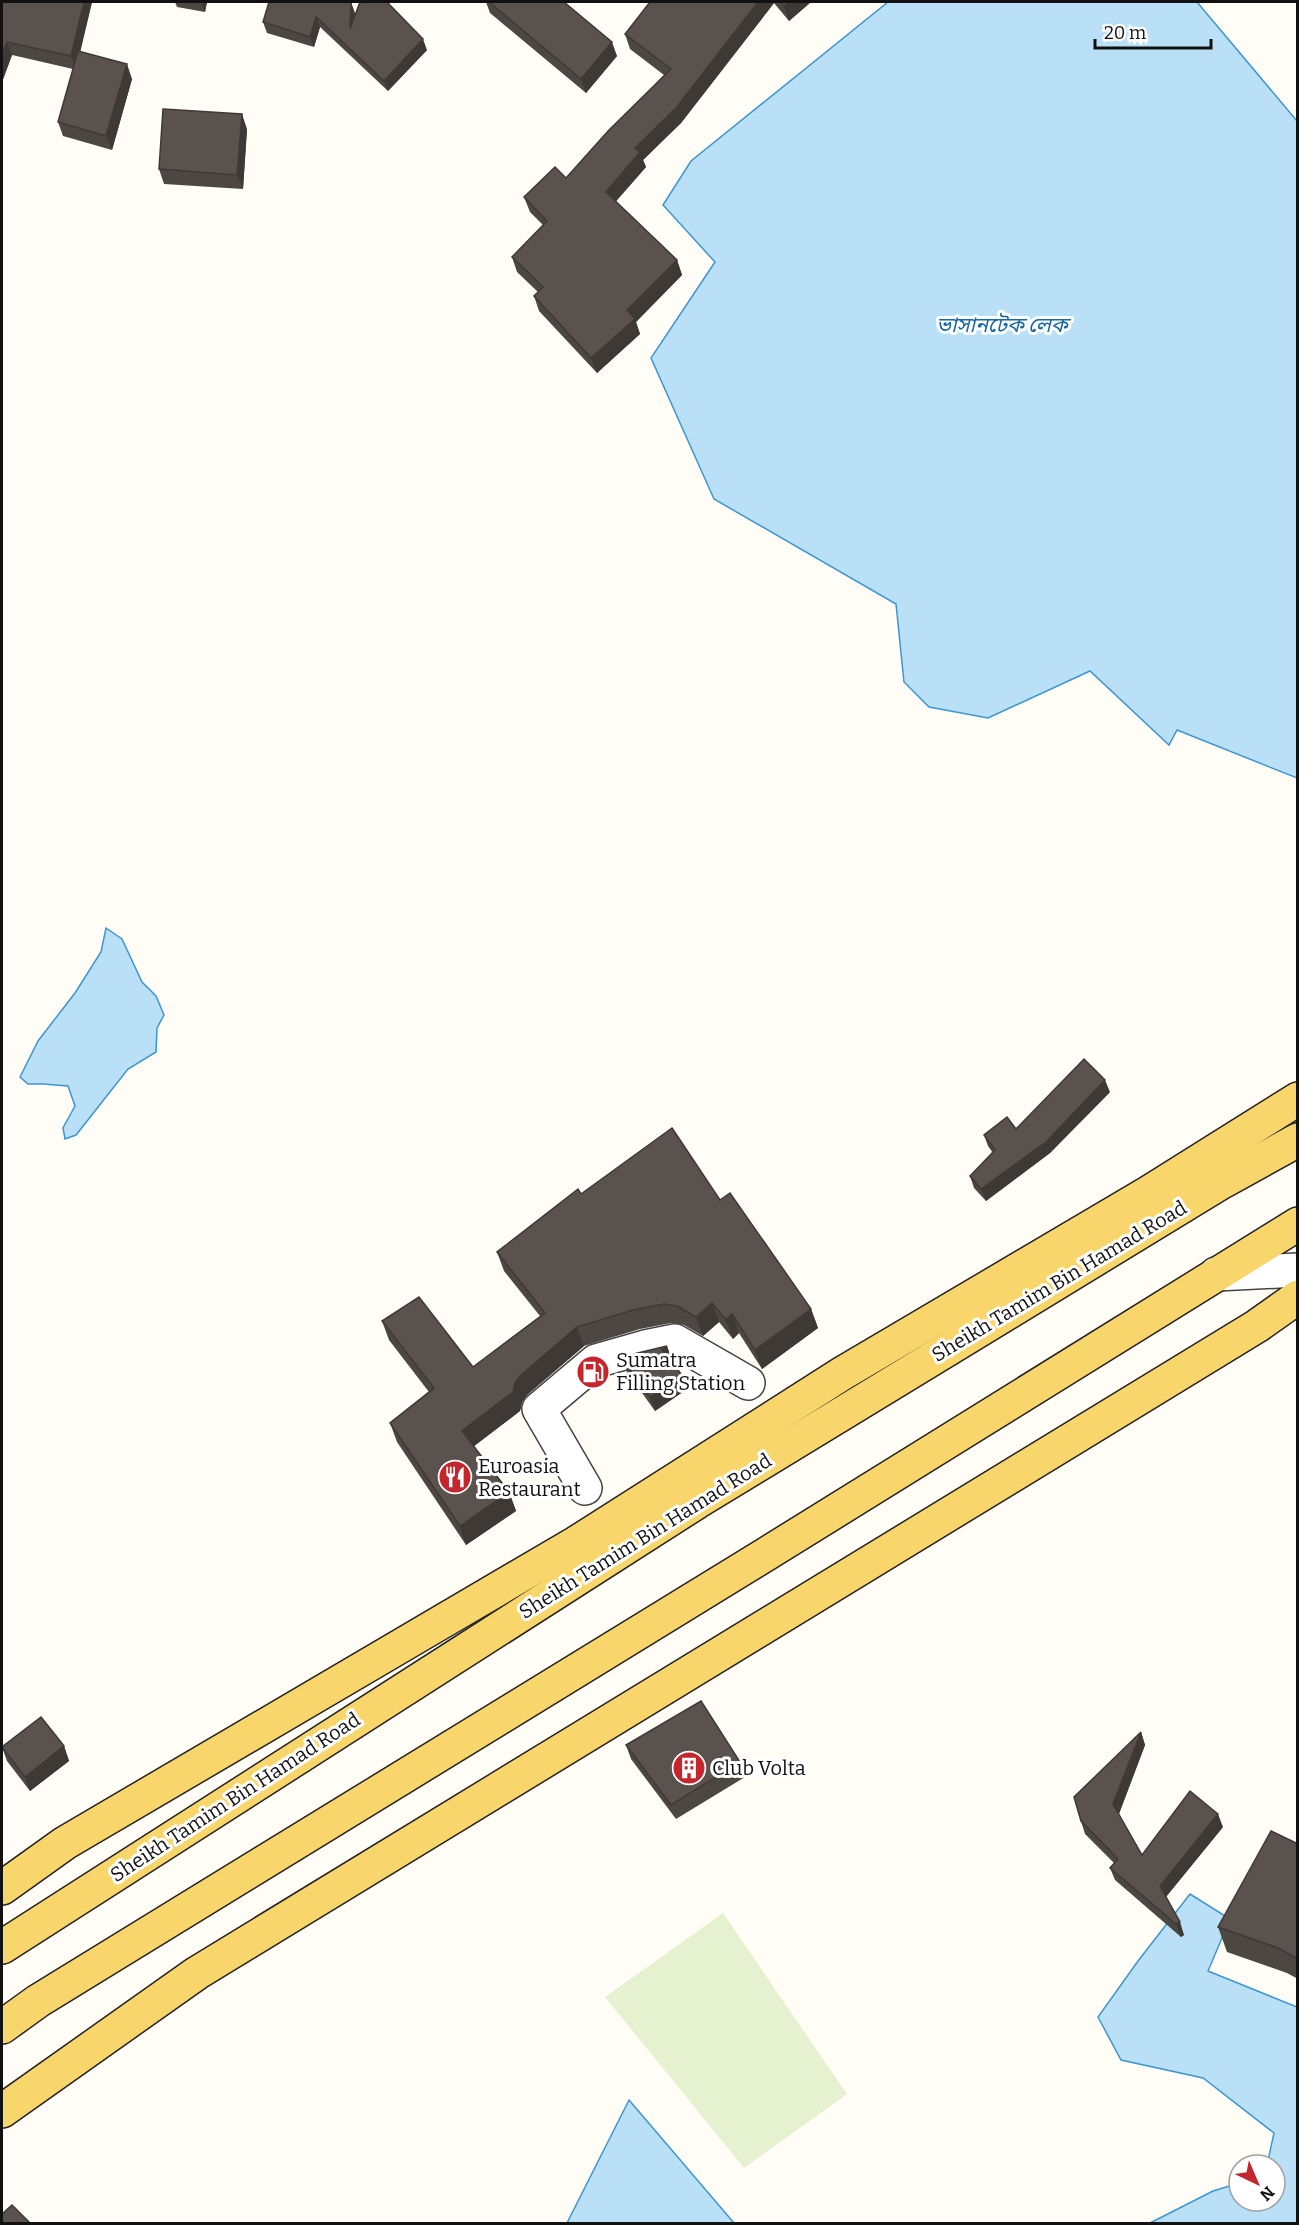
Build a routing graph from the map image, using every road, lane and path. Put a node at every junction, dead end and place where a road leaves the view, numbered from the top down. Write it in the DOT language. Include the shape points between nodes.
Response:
graph roads {
  1 [pos="1298,1099"];
  2 [pos="1298,1140"];
  3 [pos="1298,1224"];
  4 [pos="1298,1270"];
  5 [pos="1216,1274"];
  6 [pos="1298,1297"];
  7 [pos="748,1383"];
  8 [pos="585,1488"];
  9 [pos="2,1888"];
  10 [pos="2,1947"];
  11 [pos="2,2027"];
  12 [pos="2,2111"];
  1 -- 9 [label="main road" via="1148,1193 843,1373 576,1544 65,1843"];
  2 -- 10 [label="main road, Sheikh Tamim Bin Hamad Road" via="697,1502"];
  3 -- 5 [label="main road"];
  4 -- 5 [label="street"];
  5 -- 11 [label="main road" via="38,2001"];
  6 -- 12 [label="main road" via="197,1973"];
  7 -- 8 [label="street" via="675,1341 596,1361 539,1409"];
}
